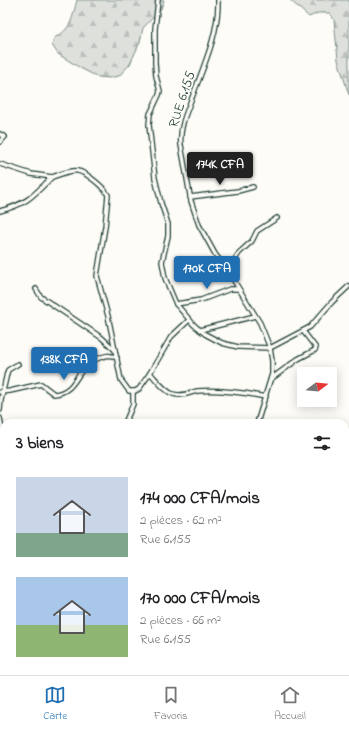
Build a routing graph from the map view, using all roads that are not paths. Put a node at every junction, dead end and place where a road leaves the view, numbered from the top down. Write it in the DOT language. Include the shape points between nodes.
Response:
graph roads {
  1 [pos="158,0"];
  2 [pos="218,0"];
  3 [pos="0,134"];
  4 [pos="0,142"];
  5 [pos="0,164"];
  6 [pos="52,177"];
  7 [pos="254,187"];
  8 [pos="190,197"];
  9 [pos="0,211"];
  10 [pos="277,218"];
  11 [pos="228,271"];
  12 [pos="349,286"];
  13 [pos="36,289"];
  14 [pos="238,289"];
  15 [pos="176,304"];
  16 [pos="255,316"];
  17 [pos="189,320"];
  18 [pos="200,330"];
  19 [pos="303,331"];
  20 [pos="270,348"];
  21 [pos="115,350"];
  22 [pos="117,358"];
  23 [pos="18,364"];
  24 [pos="150,373"];
  25 [pos="271,379"];
  26 [pos="1,392"];
  27 [pos="133,392"];
  28 [pos="266,397"];
  29 [pos="0,410"];
  30 [pos="127,419"];
  31 [pos="258,419"];
  1 -- 15 [label="street" via="155,57 160,91 150,114 149,125 153,168 168,224 162,262 165,278"];
  2 -- 8 [label="street, RUE 6.155" via="213,36 184,117 180,136"];
  3 -- 4 [label="street" via="5,137"];
  5 -- 6 [label="street" via="31,174"];
  6 -- 9 [label="street" via="30,199"];
  6 -- 21 [label="street" via="79,170 96,181 108,195 97,276"];
  7 -- 8 [label="street"];
  8 -- 11 [label="street, RUE 6.155" via="199,225"];
  10 -- 11 [label="street" via="257,230 252,241 239,253"];
  11 -- 14 [label="street, RUE 6.155"];
  12 -- 19 [label="street"];
  13 -- 21 [label="street" via="41,297 102,338"];
  14 -- 15 [label="street"];
  14 -- 16 [label="street, RUE 6.155"];
  15 -- 17 [label="street"];
  16 -- 18 [label="street"];
  16 -- 20 [label="street, RUE 6.155"];
  17 -- 18 [label="street"];
  17 -- 24 [label="street" via="171,337"];
  18 -- 20 [label="street" via="211,338 230,345"];
  19 -- 20 [label="street"];
  19 -- 25 [label="street" via="315,350"];
  20 -- 25 [label="street, RUE 6.155" via="273,369"];
  21 -- 22 [label="street"];
  22 -- 26 [label="street" via="109,355 90,362 74,383 60,393 54,394 41,384"];
  22 -- 27 [label="street" via="121,380 127,389"];
  23 -- 26 [label="street" via="8,370"];
  24 -- 27 [label="street" via="139,389"];
  24 -- 28 [label="street" via="173,394 184,395 198,391 248,393"];
  25 -- 28 [label="street, RUE 6.155"];
  26 -- 29 [label="street"];
  27 -- 30 [label="street" via="133,404"];
  28 -- 31 [label="street, RUE 6.155"];
}
